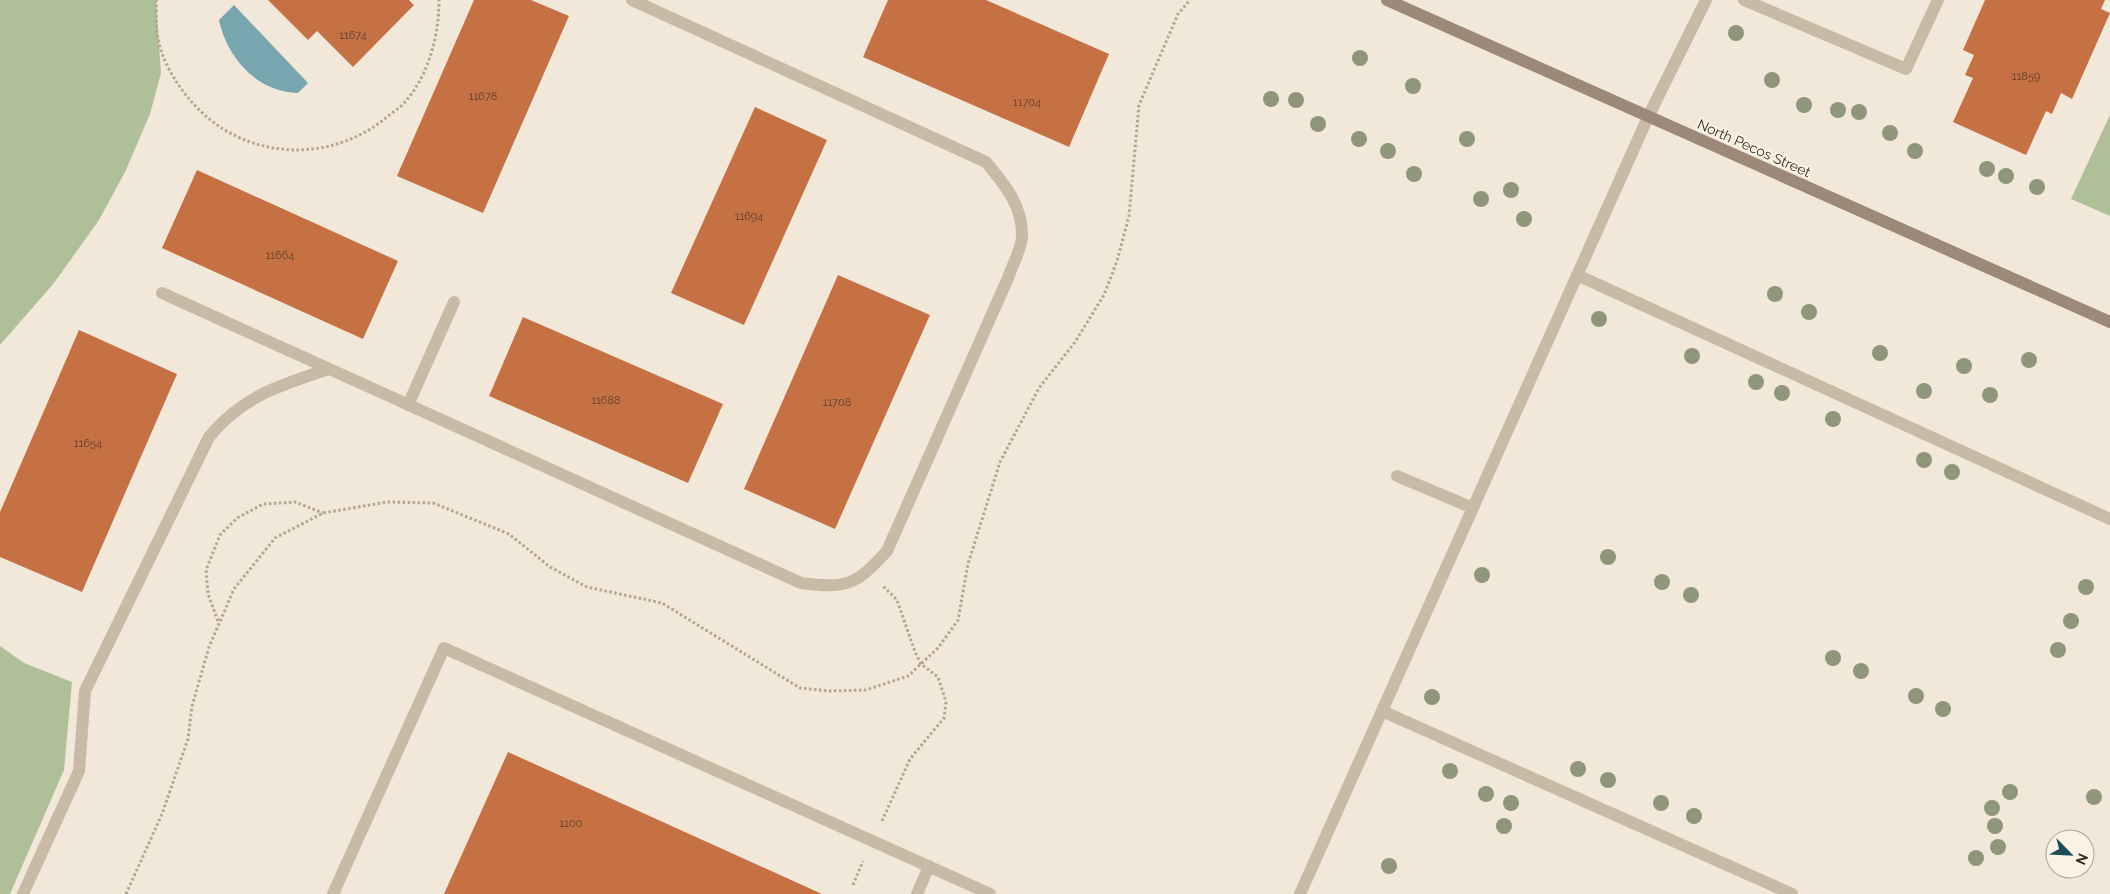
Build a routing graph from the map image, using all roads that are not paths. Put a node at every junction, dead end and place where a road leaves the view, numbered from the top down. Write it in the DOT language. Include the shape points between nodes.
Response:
graph roads {
  1 [pos="632,0"];
  2 [pos="1387,0"];
  3 [pos="1706,0"];
  4 [pos="1744,0"];
  5 [pos="1938,0"];
  6 [pos="1648,117"];
  7 [pos="1577,275"];
  8 [pos="162,293"];
  9 [pos="454,302"];
  10 [pos="2110,322"];
  11 [pos="329,369"];
  12 [pos="408,405"];
  13 [pos="1397,476"];
  14 [pos="1473,508"];
  15 [pos="2110,519"];
  16 [pos="1382,711"];
  17 [pos="929,866"];
  18 [pos="23,894"];
  19 [pos="333,894"];
  20 [pos="916,894"];
  21 [pos="990,894"];
  22 [pos="1300,894"];
  23 [pos="1792,894"];
  1 -- 12 [label="lane" via="986,162 1011,191 1022,238 1008,278 887,552 866,574 846,584 801,583"];
  2 -- 6 [label="street, North Pecos Street"];
  3 -- 6 [label="lane"];
  4 -- 5 [label="lane" via="1906,69"];
  6 -- 7 [label="lane"];
  6 -- 10 [label="street, North Pecos Street"];
  7 -- 14 [label="lane"];
  7 -- 15 [label="lane"];
  8 -- 11 [label="lane"];
  9 -- 12 [label="lane"];
  11 -- 12 [label="lane"];
  11 -- 18 [label="lane" via="265,392 242,404 209,437 85,691 79,771"];
  13 -- 14 [label="lane"];
  14 -- 16 [label="lane"];
  16 -- 22 [label="lane"];
  16 -- 23 [label="lane"];
  17 -- 19 [label="lane" via="444,648"];
  17 -- 20 [label="lane"];
  17 -- 21 [label="lane"];
}
